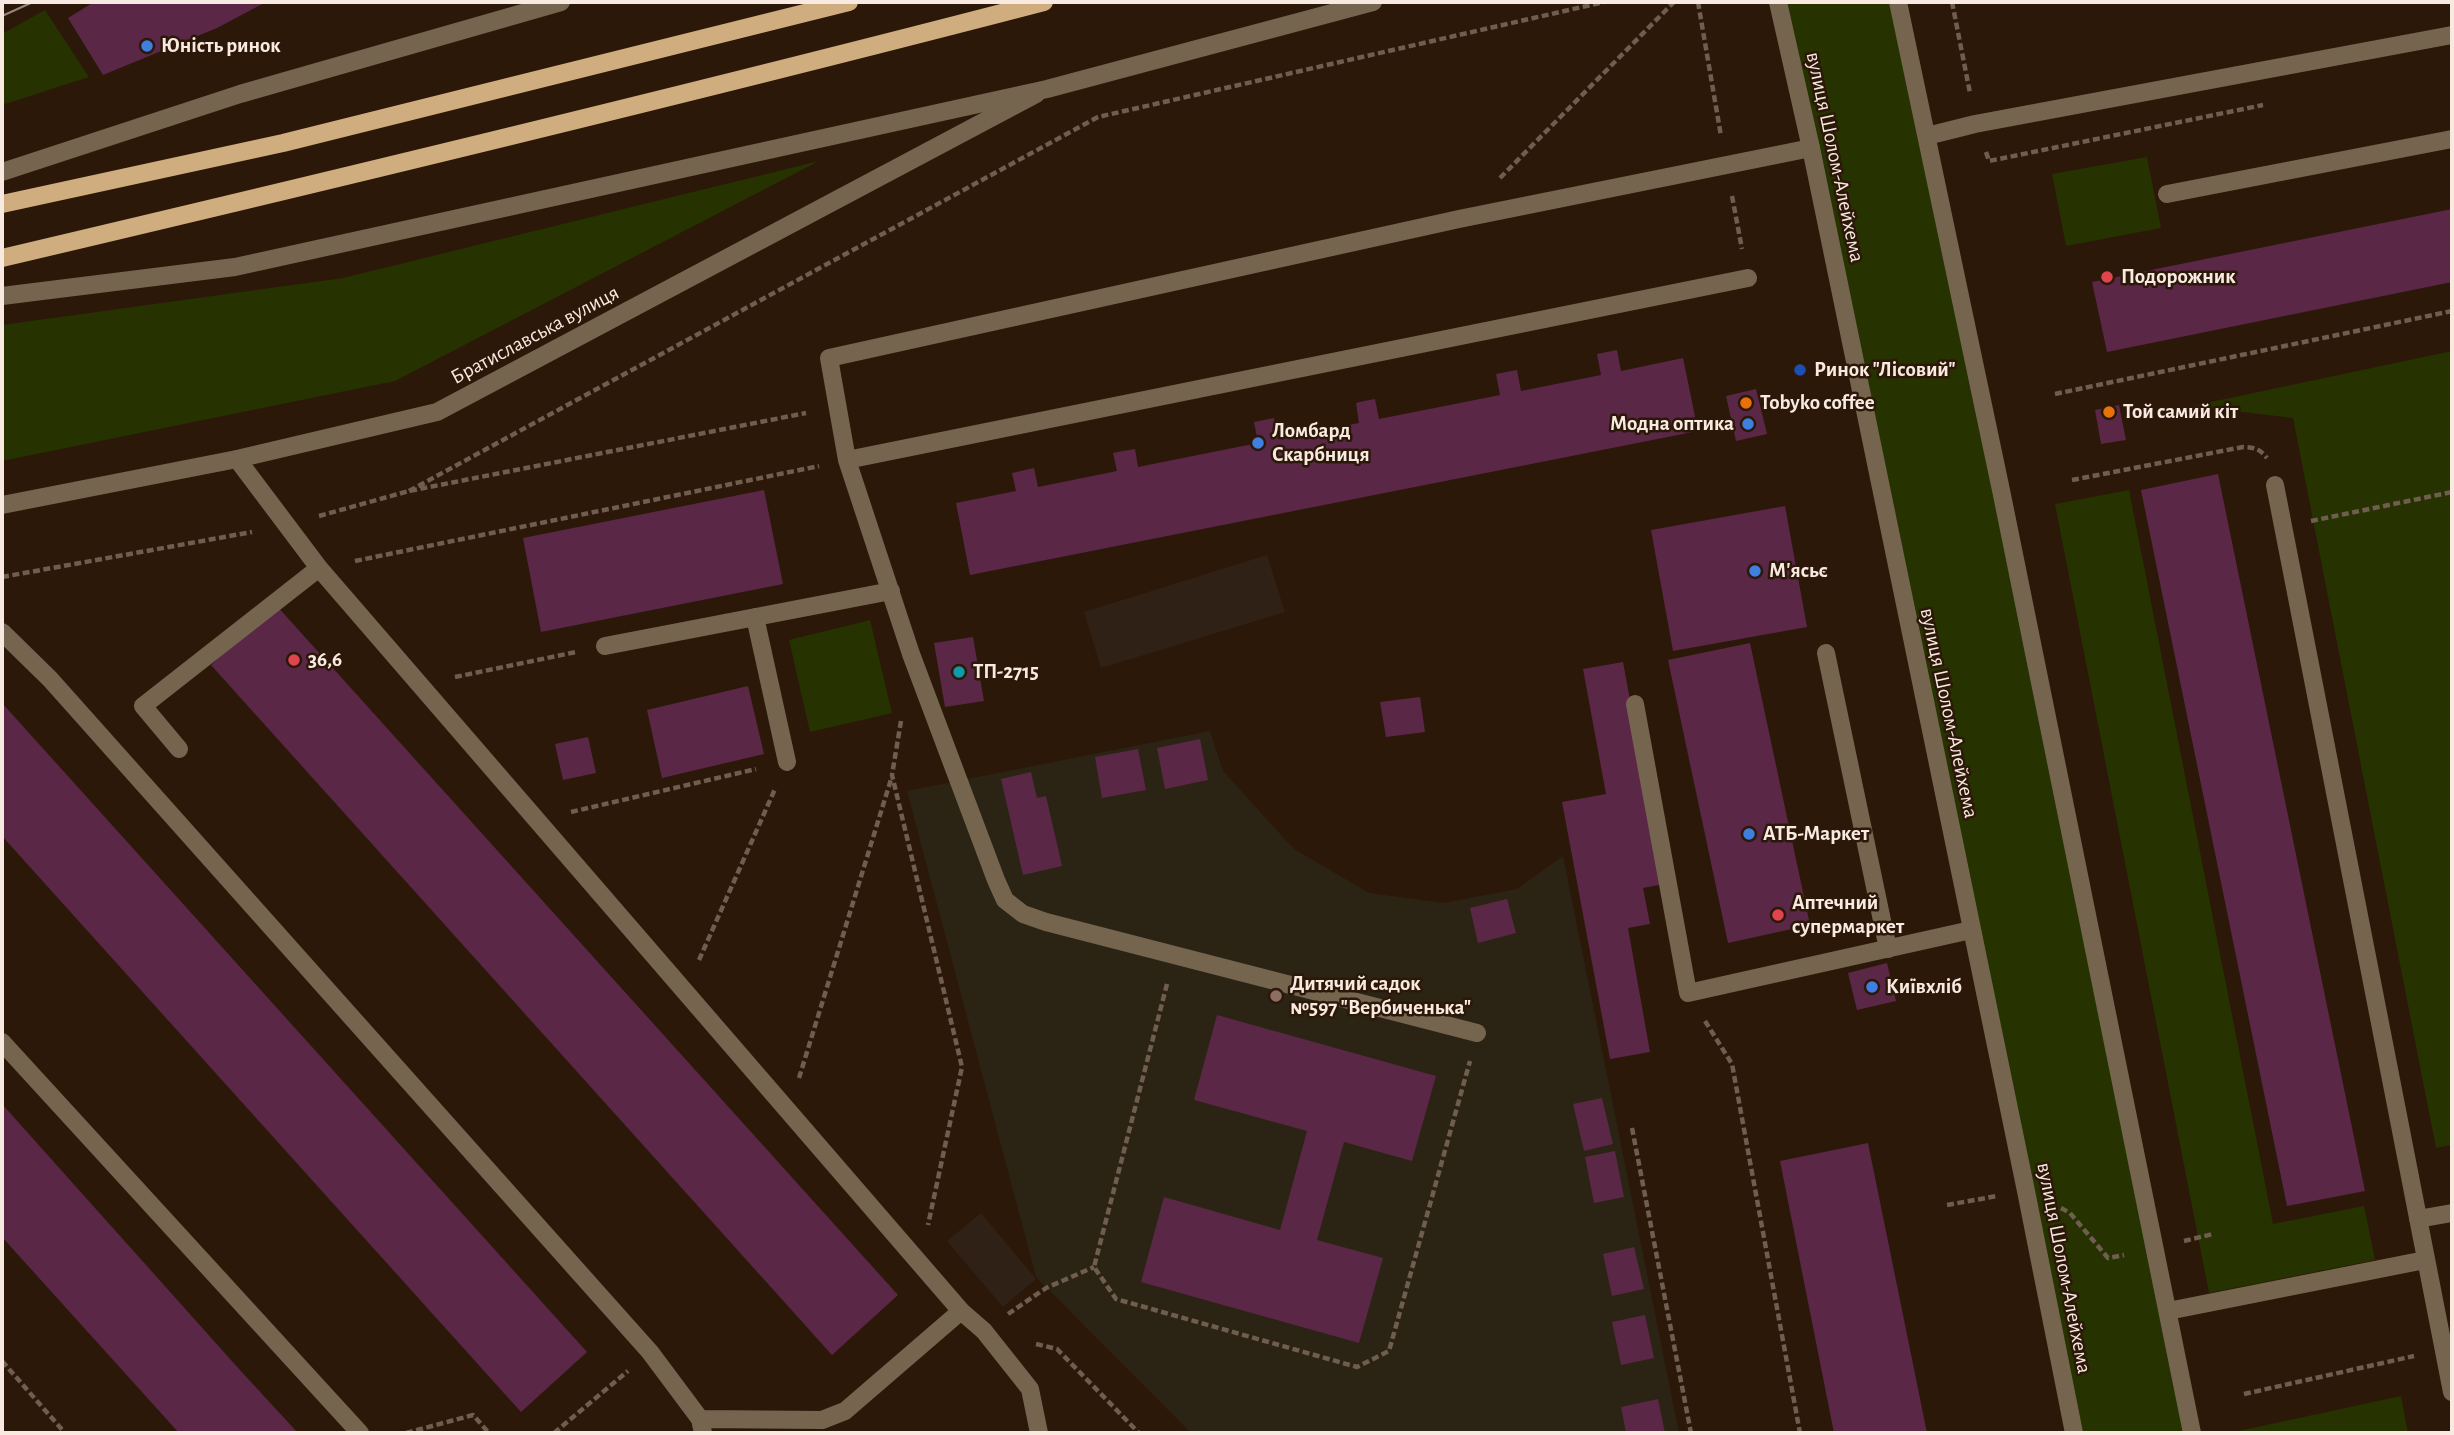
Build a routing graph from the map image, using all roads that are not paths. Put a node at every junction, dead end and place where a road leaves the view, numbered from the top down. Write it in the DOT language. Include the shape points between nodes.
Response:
graph roads {
  1 [pos="561,2"];
  2 [pos="849,2"];
  3 [pos="1044,2"];
  4 [pos="1373,2"];
  5 [pos="1778,2"];
  6 [pos="1898,2"];
  7 [pos="2452,35"];
  8 [pos="1047,89"];
  9 [pos="1927,136"];
  10 [pos="2452,139"];
  11 [pos="1811,148"];
  12 [pos="2,172"];
  13 [pos="2167,194"];
  14 [pos="2,204"];
  15 [pos="2,258"];
  16 [pos="1748,278"];
  17 [pos="2,296"];
  18 [pos="237,459"];
  19 [pos="847,460"];
  20 [pos="2275,485"];
  21 [pos="2,505"];
  22 [pos="319,568"];
  23 [pos="891,591"];
  24 [pos="755,617"];
  25 [pos="2,632"];
  26 [pos="605,646"];
  27 [pos="1826,653"];
  28 [pos="1635,704"];
  29 [pos="179,749"];
  30 [pos="787,762"];
  31 [pos="1971,930"];
  32 [pos="1888,948"];
  33 [pos="1478,1033"];
  34 [pos="2,1042"];
  35 [pos="2452,1213"];
  36 [pos="2418,1219"];
  37 [pos="2425,1261"];
  38 [pos="961,1311"];
  39 [pos="2168,1311"];
  40 [pos="2452,1392"];
  41 [pos="701,1426"];
  42 [pos="360,1433"];
  43 [pos="1039,1433"];
  44 [pos="2074,1433"];
  45 [pos="2192,1433"];
  1 -- 12 [label="street" via="240,94"];
  2 -- 14 [label="main road" via="333,131"];
  3 -- 15 [label="main road"];
  4 -- 8 [label="street, Братиславська вулиця"];
  5 -- 11 [label="street, вулиця Шолом-Алейхема"];
  6 -- 9 [label="street"];
  7 -- 9 [label="street"];
  8 -- 17 [label="street, Братиславська вулиця" via="235,267"];
  8 -- 18 [label="street, Братиславська вулиця" via="437,412"];
  9 -- 39 [label="street"];
  10 -- 13 [label="street"];
  11 -- 19 [label="street" via="1459,219 829,358"];
  11 -- 31 [label="street, вулиця Шолом-Алейхема"];
  16 -- 19 [label="street"];
  18 -- 21 [label="street, Братиславська вулиця"];
  18 -- 22 [label="street"];
  19 -- 23 [label="street"];
  20 -- 36 [label="street"];
  22 -- 29 [label="street" via="143,706"];
  22 -- 38 [label="street"];
  23 -- 24 [label="street"];
  23 -- 33 [label="street" via="957,781 1005,900 1023,914"];
  24 -- 26 [label="street"];
  24 -- 30 [label="street"];
  25 -- 41 [label="street" via="50,679 650,1352"];
  27 -- 32 [label="street"];
  28 -- 32 [label="street" via="1688,993"];
  31 -- 32 [label="street"];
  31 -- 44 [label="street, вулиця Шолом-Алейхема"];
  34 -- 42 [label="street"];
  35 -- 36 [label="street"];
  36 -- 37 [label="street"];
  37 -- 39 [label="street"];
  37 -- 40 [label="street"];
  38 -- 41 [label="street" via="845,1411 822,1420"];
  38 -- 43 [label="street" via="984,1331 1030,1389"];
  39 -- 45 [label="street"];
}
